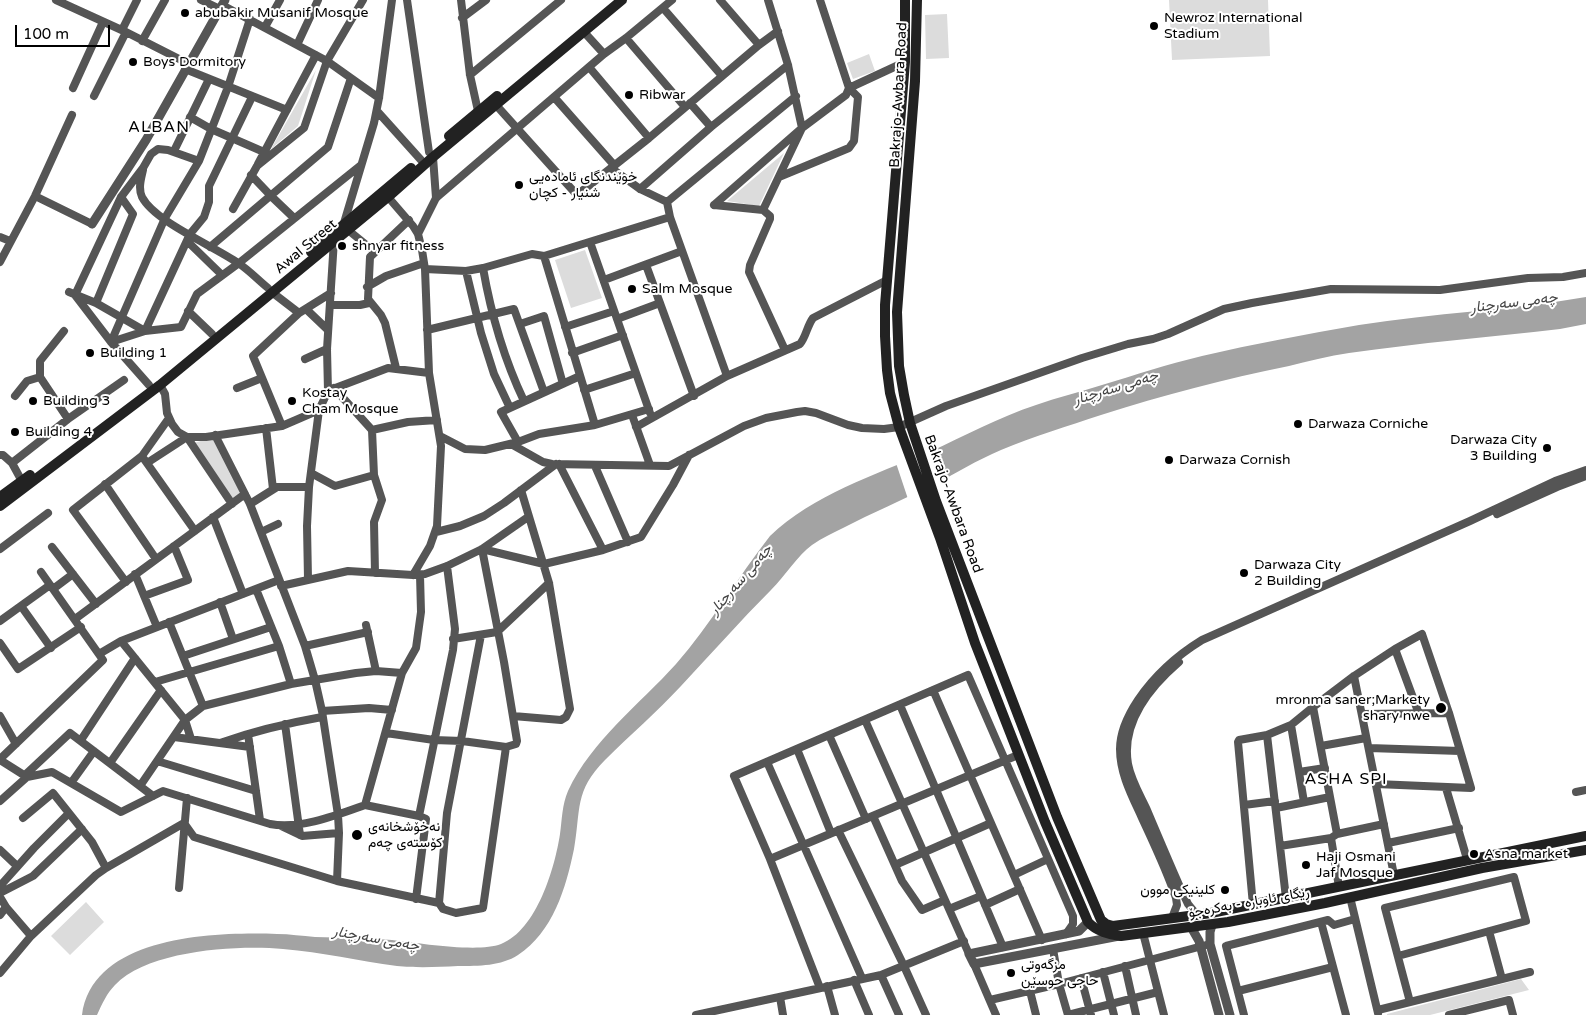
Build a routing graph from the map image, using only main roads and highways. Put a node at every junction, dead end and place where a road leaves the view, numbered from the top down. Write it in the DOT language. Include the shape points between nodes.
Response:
graph roads {
  1 [pos="614,0"];
  2 [pos="622,0"];
  3 [pos="905,0"];
  4 [pos="917,0"];
  5 [pos="431,155"];
  6 [pos="346,226"];
  7 [pos="270,290"];
  8 [pos="155,385"];
  9 [pos="23,484"];
  10 [pos="0,497"];
  11 [pos="0,506"];
  12 [pos="934,508"];
  13 [pos="1057,817"];
  14 [pos="1045,822"];
  15 [pos="1586,836"];
  16 [pos="1586,850"];
  17 [pos="1500,853"];
  18 [pos="1480,857"];
  19 [pos="1501,865"];
  20 [pos="1482,868"];
  21 [pos="1211,913"];
  22 [pos="1209,925"];
  23 [pos="1121,936"];
  1 -- 5 [label="main road, Awal Street" via="478,111"];
  2 -- 5 [label="main road, Awal Street"];
  3 -- 12 [label="main road, Bakrajo-Awbara Road" via="905,62 884,336 890,393 899,427"];
  4 -- 12 [label="main road, Bakrajo-Awbara Road" via="915,82 897,312 899,366 910,423"];
  5 -- 6 [label="main road, Awal Street" via="421,160"];
  5 -- 6 [label="main road, Awal Street" via="388,197"];
  6 -- 7 [label="main road, Awal Street"];
  7 -- 8 [label="main road, Awal Street"];
  7 -- 8 [label="main road, Awal Street" via="212,334"];
  8 -- 9 [label="main road, Awal Street"];
  9 -- 10 [label="main road, Awal Street"];
  9 -- 11 [label="main road, Awal Street"];
  12 -- 13 [label="main road, Bakrajo-Awbara Road"];
  12 -- 14 [label="main road, Bakrajo-Awbara Road" via="975,643"];
  13 -- 14 [label="main road"];
  13 -- 21 [label="main road, Bakrajo-Awbara Road" via="1101,920 1106,924 1113,926"];
  14 -- 23 [label="main road, Bakrajo-Awbara Road" via="1088,922 1099,930"];
  15 -- 17 [label="main road, Bakrajo-Awbara Road"];
  16 -- 19 [label="main road, ڕێگای ئاوبارە - بەکرەجۆ"];
  17 -- 18 [label="main road, Bakrajo-Awbara Road"];
  17 -- 19 [label="main road" via="1496,859"];
  18 -- 20 [label="main road" via="1487,860"];
  18 -- 21 [label="main road, Bakrajo-Awbara Road"];
  19 -- 20 [label="main road, ڕێگای ئاوبارە - بەکرەجۆ"];
  20 -- 22 [label="main road, ڕێگای ئاوبارە - بەکرەجۆ"];
  21 -- 22 [label="main road" via="1206,917"];
  22 -- 23 [label="main road, ڕێگای ئاوبارە - بەکرەجۆ"];
}
